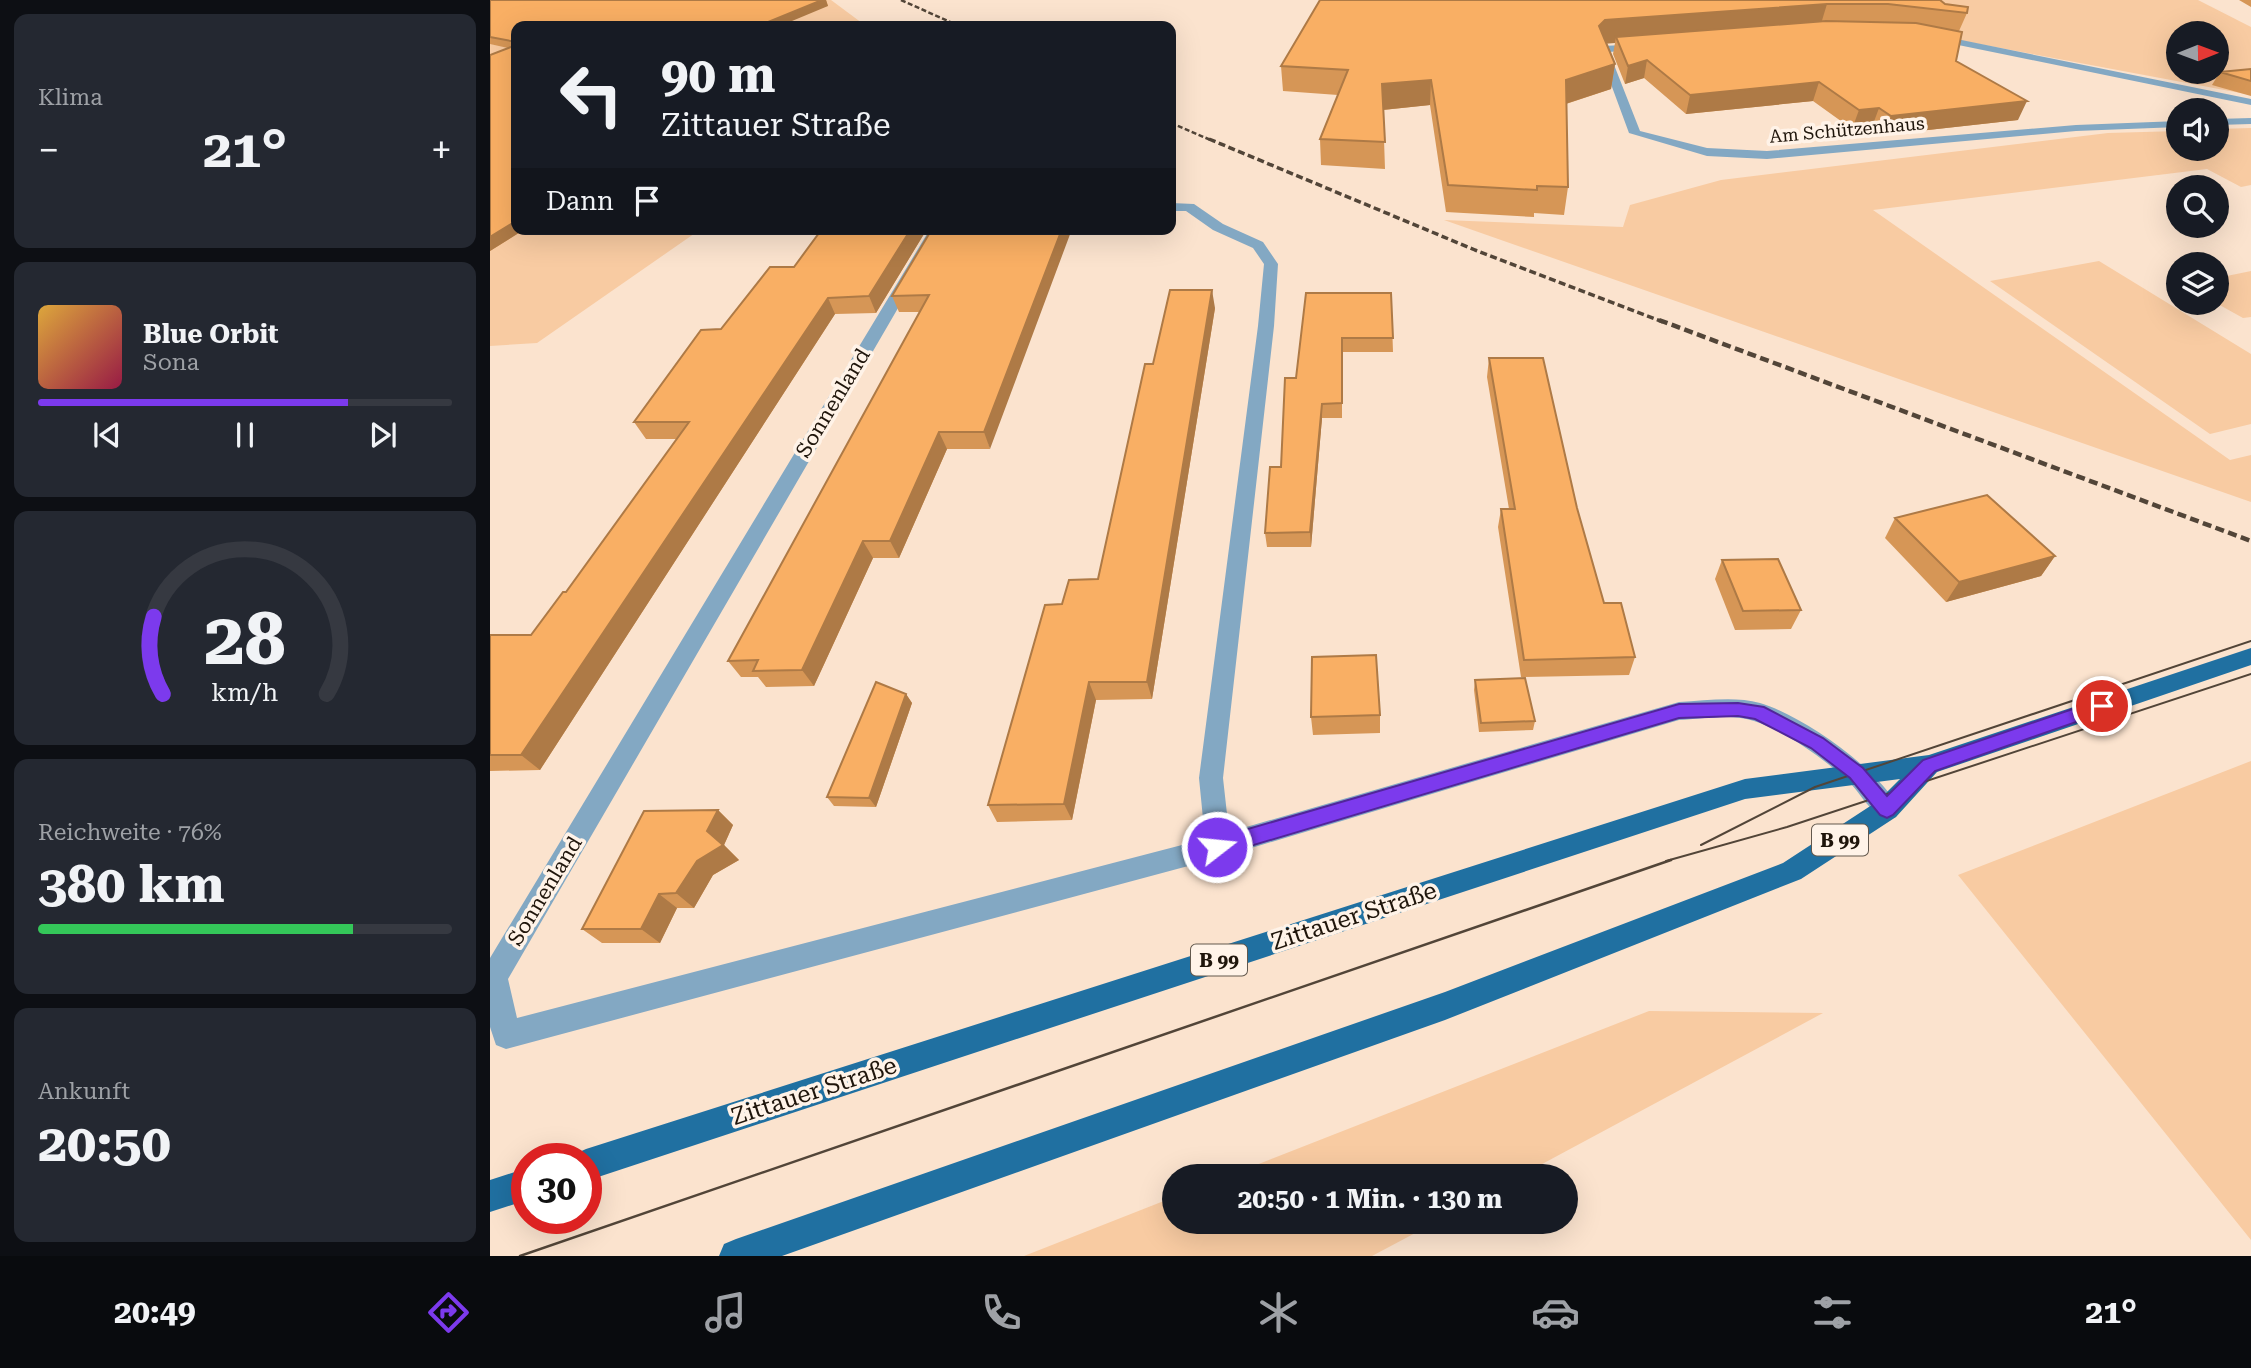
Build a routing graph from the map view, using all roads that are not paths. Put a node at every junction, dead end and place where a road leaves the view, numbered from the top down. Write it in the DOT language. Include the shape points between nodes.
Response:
graph roads {
  1 [pos="1919,35"];
  2 [pos="1654,46"];
  3 [pos="2251,102"];
  4 [pos="2251,121"];
  5 [pos="2229,122"];
  6 [pos="2166,125"];
  7 [pos="1176,207"];
  8 [pos="933,235"];
  9 [pos="2251,656"];
  10 [pos="1929,765"];
  11 [pos="1856,773"];
  12 [pos="1887,809"];
  13 [pos="1217,847"];
  14 [pos="602,1160"];
  15 [pos="511,1189"];
  16 [pos="490,1196"];
  17 [pos="736,1256"];
  1 -- 3 [label="street"];
  2 -- 6 [label="street, Am Schützenhaus" via="1603,49 1635,133 1707,152 1799,154 2076,128"];
  4 -- 5 [label="street"];
  7 -- 13 [label="street" via="1189,207 1218,227 1258,245 1271,264 1211,778"];
  8 -- 13 [label="street, Sonnenland" via="494,977 506,1035"];
  9 -- 10 [label="main road, Zittauer Straße / B 99"];
  10 -- 11 [label="main road, Zittauer Straße / B 99"];
  10 -- 12 [label="main road, Zittauer Straße / B 99"];
  11 -- 12 [label="street, Sonnenland"];
  11 -- 13 [label="street, Sonnenland" via="1817,743 1758,712 1679,711"];
  11 -- 14 [label="main road, Zittauer Straße / B 99" via="1745,789"];
  12 -- 17 [label="main road, Zittauer Straße / B 99" via="1793,871 1458,1001"];
  15 -- 16 [label="main road"];
}
